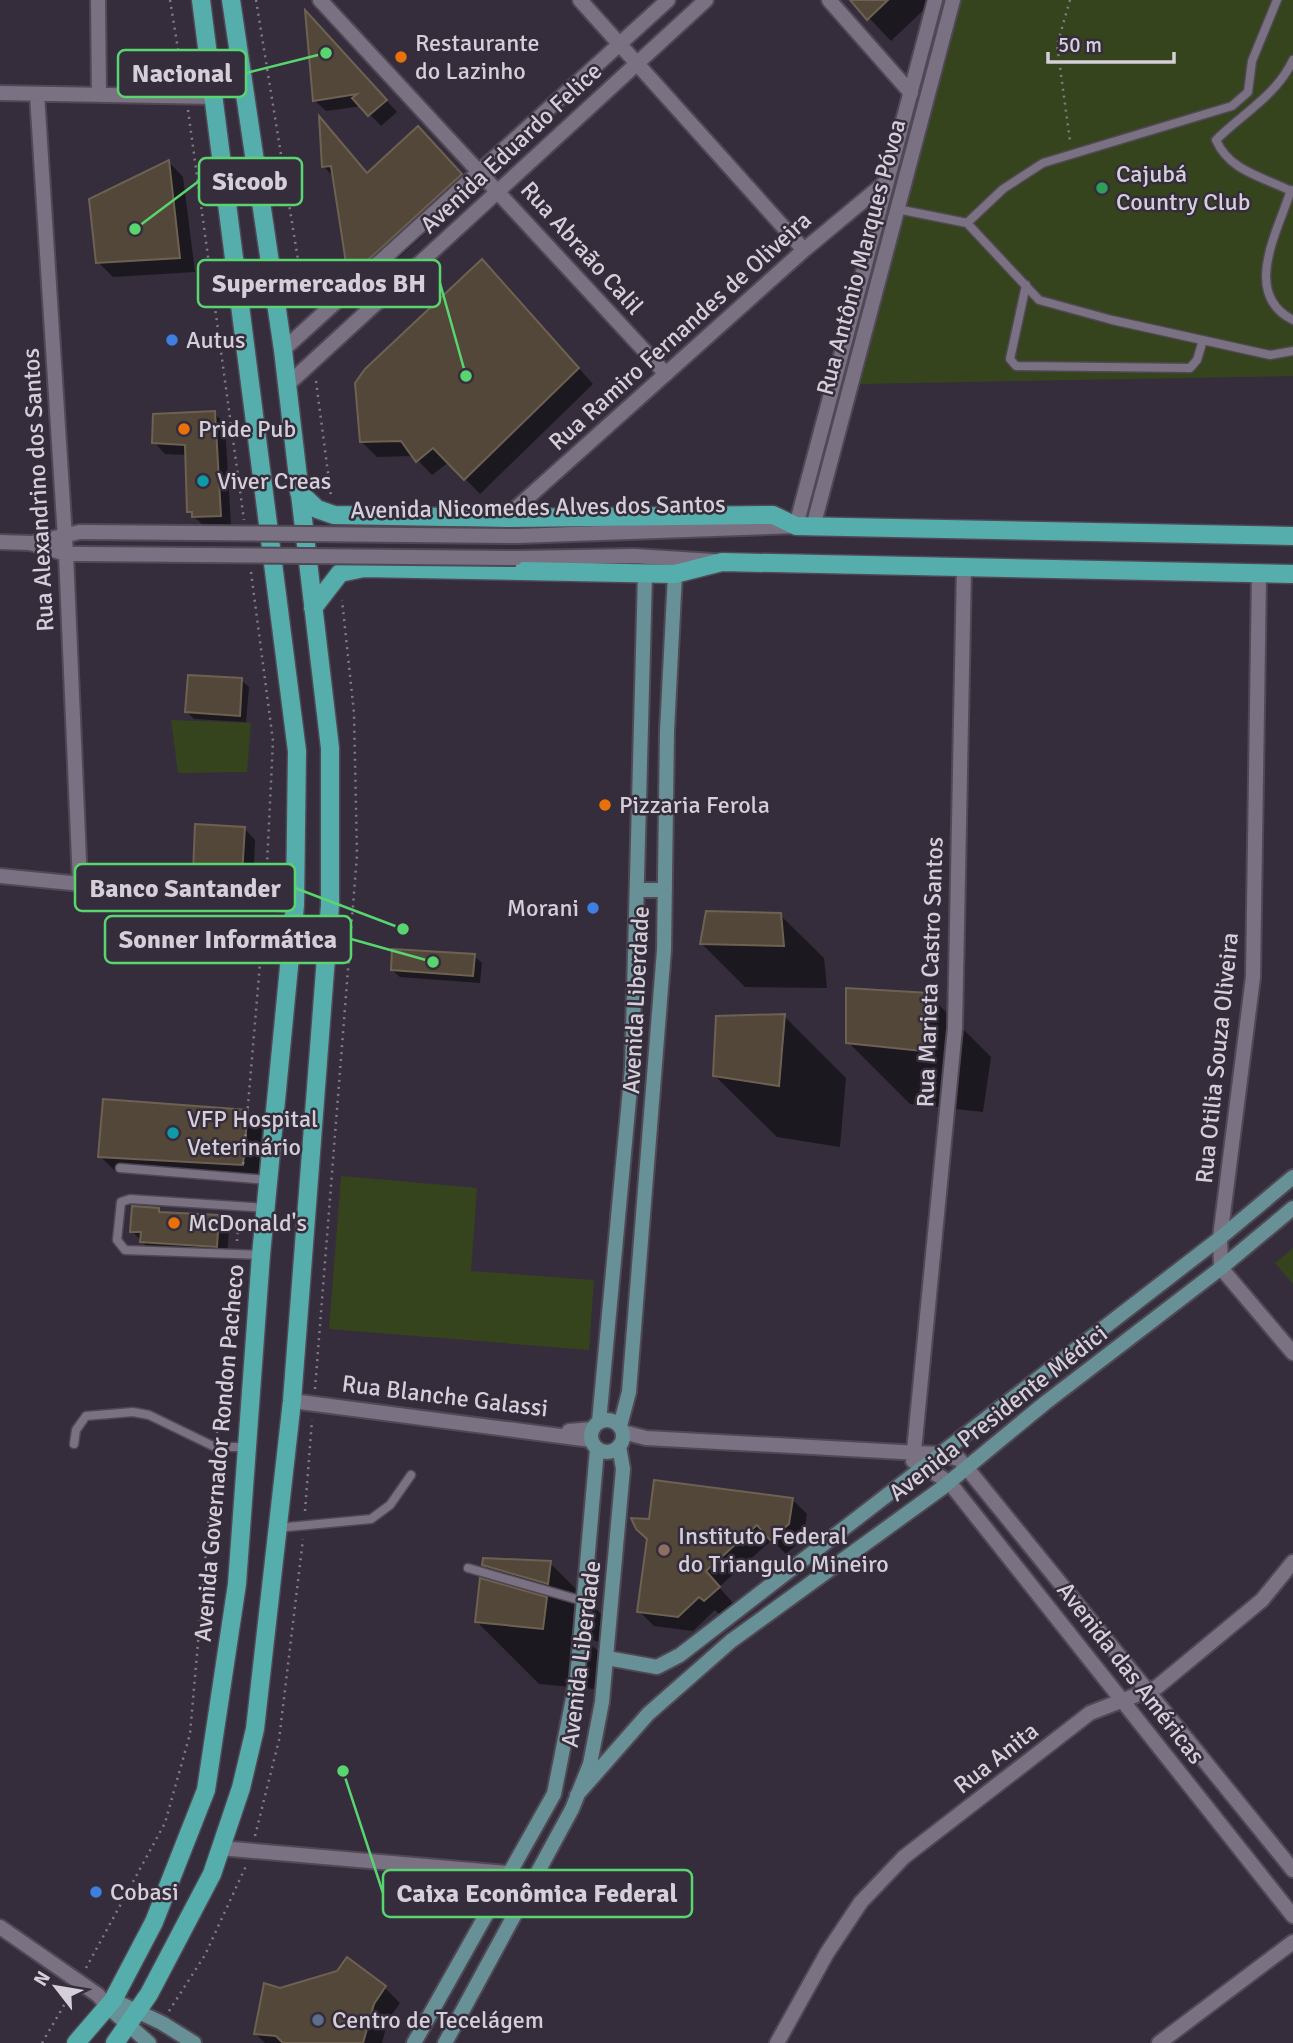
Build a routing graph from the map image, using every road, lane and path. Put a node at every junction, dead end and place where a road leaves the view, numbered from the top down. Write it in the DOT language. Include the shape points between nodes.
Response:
graph roads {
  1 [pos="98,0"];
  2 [pos="170,0"];
  3 [pos="201,0"];
  4 [pos="231,0"];
  5 [pos="320,0"];
  6 [pos="580,0"];
  7 [pos="668,0"];
  8 [pos="706,0"];
  9 [pos="829,0"];
  10 [pos="935,0"];
  11 [pos="953,0"];
  12 [pos="1070,0"];
  13 [pos="1277,0"];
  14 [pos="620,44"];
  15 [pos="1293,60"];
  16 [pos="637,63"];
  17 [pos="0,93"];
  18 [pos="911,93"];
  19 [pos="37,94"];
  20 [pos="99,95"];
  21 [pos="186,96"];
  22 [pos="215,97"];
  23 [pos="1071,153"];
  24 [pos="480,170"];
  25 [pos="887,181"];
  26 [pos="498,191"];
  27 [pos="1292,191"];
  28 [pos="897,209"];
  29 [pos="967,223"];
  30 [pos="804,250"];
  31 [pos="375,266"];
  32 [pos="1026,285"];
  33 [pos="394,287"];
  34 [pos="1293,320"];
  35 [pos="1203,340"];
  36 [pos="283,350"];
  37 [pos="1293,351"];
  38 [pos="666,374"];
  39 [pos="286,387"];
  40 [pos="299,492"];
  41 [pos="402,516"];
  42 [pos="505,518"];
  43 [pos="804,526"];
  44 [pos="245,529"];
  45 [pos="64,534"];
  46 [pos="1293,536"];
  47 [pos="0,542"];
  48 [pos="30,543"];
  49 [pos="66,554"];
  50 [pos="722,562"];
  51 [pos="399,568"];
  52 [pos="964,568"];
  53 [pos="250,569"];
  54 [pos="645,574"];
  55 [pos="675,574"];
  56 [pos="1259,574"];
  57 [pos="1293,574"];
  58 [pos="313,608"];
  59 [pos="0,876"];
  60 [pos="80,883"];
  61 [pos="637,890"];
  62 [pos="665,890"];
  63 [pos="265,902"];
  64 [pos="295,905"];
  65 [pos="120,1168"];
  66 [pos="242,1178"];
  67 [pos="1293,1178"];
  68 [pos="268,1180"];
  69 [pos="240,1206"];
  70 [pos="266,1208"];
  71 [pos="1293,1208"];
  72 [pos="1220,1238"];
  73 [pos="236,1254"];
  74 [pos="261,1255"];
  75 [pos="1222,1268"];
  76 [pos="1293,1353"];
  77 [pos="292,1401"];
  78 [pos="595,1435"];
  79 [pos="621,1436"];
  80 [pos="74,1444"];
  81 [pos="215,1447"];
  82 [pos="248,1447"];
  83 [pos="939,1454"];
  84 [pos="913,1458"];
  85 [pos="967,1467"];
  86 [pos="411,1475"];
  87 [pos="949,1482"];
  88 [pos="277,1528"];
  89 [pos="1293,1562"];
  90 [pos="468,1568"];
  91 [pos="583,1601"];
  92 [pos="607,1658"];
  93 [pos="1147,1690"];
  94 [pos="1123,1698"];
  95 [pos="577,1795"];
  96 [pos="220,1848"];
  97 [pos="1293,1870"];
  98 [pos="507,1873"];
  99 [pos="534,1880"];
  100 [pos="1293,1916"];
  101 [pos="0,1927"];
  102 [pos="1293,1942"];
  103 [pos="78,1982"];
  104 [pos="111,2003"];
  105 [pos="133,2019"];
  106 [pos="42,2043"];
  107 [pos="76,2043"];
  108 [pos="115,2043"];
  109 [pos="149,2043"];
  110 [pos="194,2043"];
  111 [pos="414,2043"];
  112 [pos="445,2043"];
  113 [pos="777,2043"];
  114 [pos="1159,2043"];
  1 -- 20 [label="street"];
  2 -- 21 [label="path"];
  3 -- 22 [label="main road, Avenida Governador Rondon Pacheco"];
  4 -- 36 [label="main road"];
  5 -- 24 [label="street, Rua Abraão Calil"];
  6 -- 14 [label="street"];
  7 -- 14 [label="street, Avenida Eduardo Felice"];
  8 -- 16 [label="street, Avenida Eduardo Felice"];
  9 -- 18 [label="street"];
  10 -- 18 [label="street, Rua Antônio Marques Póvoa"];
  11 -- 28 [label="street, Rua Antônio Marques Póvoa"];
  12 -- 23 [label="path" via="1057,45"];
  13 -- 23 [label="lane" via="1252,61 1248,92 1232,106"];
  14 -- 16 [label="street"];
  14 -- 24 [label="street, Avenida Eduardo Felice"];
  15 -- 27 [label="lane" via="1287,74 1216,140 1222,155 1248,173"];
  16 -- 26 [label="street, Avenida Eduardo Felice"];
  16 -- 30 [label="street"];
  17 -- 19 [label="street"];
  18 -- 25 [label="street, Rua Antônio Marques Póvoa"];
  19 -- 20 [label="street"];
  19 -- 45 [label="street, Rua Alexandrino dos Santos"];
  20 -- 21 [label="street"];
  21 -- 22 [label="street"];
  21 -- 44 [label="path"];
  22 -- 64 [label="main road, Avenida Governador Rondon Pacheco" via="297,751"];
  23 -- 29 [label="lane" via="1043,163 1003,189"];
  24 -- 26 [label="street, Rua Abraão Calil"];
  24 -- 31 [label="street, Avenida Eduardo Felice"];
  25 -- 28 [label="street" via="890,200"];
  25 -- 30 [label="street, Rua Ramiro Fernandes de Oliveira"];
  25 -- 43 [label="street, Rua Antônio Marques Póvoa"];
  26 -- 33 [label="street, Avenida Eduardo Felice"];
  26 -- 38 [label="street, Rua Abraão Calil"];
  27 -- 34 [label="lane" via="1264,278 1269,301"];
  28 -- 29 [label="lane"];
  28 -- 43 [label="street, Rua Antônio Marques Póvoa"];
  29 -- 32 [label="lane"];
  30 -- 38 [label="street, Rua Ramiro Fernandes de Oliveira"];
  31 -- 33 [label="street"];
  31 -- 36 [label="street, Avenida Eduardo Felice"];
  32 -- 35 [label="lane" via="1039,300"];
  32 -- 35 [label="lane" via="1010,359 1016,366 1190,368 1198,360"];
  33 -- 39 [label="street, Avenida Eduardo Felice"];
  35 -- 37 [label="lane" via="1270,355"];
  36 -- 39 [label="main road"];
  38 -- 42 [label="street, Rua Ramiro Fernandes de Oliveira"];
  39 -- 40 [label="main road"];
  40 -- 41 [label="main road, Avenida Nicomedes Alves dos Santos" via="317,509 334,515"];
  40 -- 58 [label="main road"];
  41 -- 42 [label="main road, Avenida Nicomedes Alves dos Santos"];
  41 -- 51 [label="main road" via="382,528 377,541 381,552"];
  42 -- 43 [label="main road, Avenida Nicomedes Alves dos Santos" via="773,515"];
  43 -- 45 [label="street, Avenida Nicomedes Alves dos Santos, bridge" via="517,536"];
  43 -- 46 [label="main road, Avenida Nicomedes Alves dos Santos"];
  45 -- 48 [label="street, Avenida Nicomedes Alves dos Santos"];
  45 -- 49 [label="street, Rua Alexandrino dos Santos"];
  47 -- 48 [label="street, Avenida Nicomedes Alves dos Santos"];
  48 -- 49 [label="street, Avenida Nicomedes Alves dos Santos"];
  49 -- 50 [label="street, Avenida Nicomedes Alves dos Santos, bridge" via="634,556"];
  49 -- 60 [label="street, Rua Alexandrino dos Santos"];
  50 -- 52 [label="main road, Avenida Nicomedes Alves dos Santos"];
  50 -- 55 [label="main road, Avenida Nicomedes Alves dos Santos"];
  51 -- 54 [label="main road, Avenida Nicomedes Alves dos Santos"];
  51 -- 58 [label="main road, Avenida Nicomedes Alves dos Santos" via="348,569"];
  52 -- 56 [label="main road, Avenida Nicomedes Alves dos Santos"];
  52 -- 84 [label="street, Rua Marieta Castro Santos" via="956,1028"];
  53 -- 63 [label="path" via="273,741"];
  54 -- 55 [label="main road, Avenida Nicomedes Alves dos Santos"];
  54 -- 61 [label="main road, Avenida Liberdade"];
  55 -- 62 [label="main road, Avenida Liberdade"];
  56 -- 57 [label="main road, Avenida Nicomedes Alves dos Santos"];
  56 -- 72 [label="street, Rua Otilia Souza Oliveira" via="1253,977"];
  58 -- 77 [label="main road" via="330,748 330,905"];
  59 -- 60 [label="street"];
  60 -- 63 [label="street"];
  61 -- 62 [label="main road"];
  61 -- 78 [label="main road, Avenida Liberdade" via="632,1067"];
  62 -- 79 [label="main road, Avenida Liberdade" via="629,1392"];
  63 -- 64 [label="street"];
  63 -- 66 [label="path"];
  64 -- 68 [label="main road, Avenida Governador Rondon Pacheco"];
  65 -- 66 [label="lane"];
  66 -- 68 [label="lane"];
  67 -- 72 [label="main road, Avenida Presidente Médici"];
  68 -- 70 [label="main road, Avenida Governador Rondon Pacheco"];
  69 -- 70 [label="lane"];
  69 -- 73 [label="path"];
  69 -- 73 [label="lane" via="130,1199 118,1208 117,1240 125,1250"];
  70 -- 74 [label="main road, Avenida Governador Rondon Pacheco"];
  71 -- 75 [label="main road, Avenida Presidente Médici"];
  72 -- 75 [label="street, Rua Otilia Souza Oliveira"];
  72 -- 83 [label="main road, Avenida Presidente Médici"];
  73 -- 74 [label="lane"];
  73 -- 81 [label="path"];
  74 -- 82 [label="main road, Avenida Governador Rondon Pacheco"];
  75 -- 76 [label="street"];
  75 -- 85 [label="main road, Avenida Presidente Médici"];
  77 -- 78 [label="street, Rua Blanche Galassi"];
  77 -- 88 [label="main road"];
  78 -- 79 [label="main road" via="611,1420"];
  78 -- 79 [label="main road" via="612,1452"];
  78 -- 91 [label="main road, Avenida Liberdade"];
  79 -- 84 [label="street"];
  79 -- 92 [label="main road, Avenida Liberdade"];
  80 -- 81 [label="lane" via="76,1430 86,1416 133,1412 158,1418"];
  81 -- 82 [label="lane"];
  81 -- 103 [label="path" via="190,1734 165,1823"];
  82 -- 104 [label="main road, Avenida Governador Rondon Pacheco" via="237,1584 206,1790 154,1923"];
  83 -- 84 [label="main road, Avenida Presidente Médici"];
  83 -- 85 [label="street, Avenida das Américas" via="959,1459"];
  84 -- 87 [label="street, Avenida das Américas"];
  84 -- 92 [label="main road, Avenida Presidente Médici" via="680,1655 657,1667"];
  85 -- 87 [label="main road, Avenida Presidente Médici"];
  85 -- 93 [label="street, Avenida das Américas"];
  86 -- 88 [label="lane" via="390,1505 371,1519"];
  87 -- 94 [label="street, Avenida das Américas"];
  87 -- 95 [label="main road, Avenida Presidente Médici" via="731,1641 648,1714"];
  88 -- 96 [label="main road" via="255,1729"];
  89 -- 93 [label="street, Rua Anita" via="1262,1600 1157,1687"];
  90 -- 91 [label="lane"];
  91 -- 98 [label="main road, Avenida Liberdade" via="577,1678 554,1794"];
  92 -- 95 [label="main road, Avenida Liberdade" via="590,1764"];
  93 -- 94 [label="street, Rua Anita"];
  93 -- 97 [label="street, Avenida das Américas"];
  94 -- 100 [label="street, Avenida das Américas"];
  94 -- 113 [label="street, Rua Anita" via="1090,1713 904,1857 861,1902"];
  95 -- 99 [label="main road, Avenida Liberdade"];
  96 -- 98 [label="street"];
  96 -- 105 [label="main road" via="212,1874"];
  98 -- 99 [label="street"];
  98 -- 111 [label="main road, Avenida Liberdade"];
  99 -- 112 [label="main road, Avenida Liberdade"];
  101 -- 103 [label="street"];
  102 -- 114 [label="street"];
  103 -- 104 [label="street"];
  103 -- 106 [label="path"];
  104 -- 105 [label="main road"];
  104 -- 107 [label="main road, Avenida Governador Rondon Pacheco"];
  105 -- 108 [label="main road"];
  105 -- 109 [label="main road"];
  105 -- 110 [label="main road"];
}
